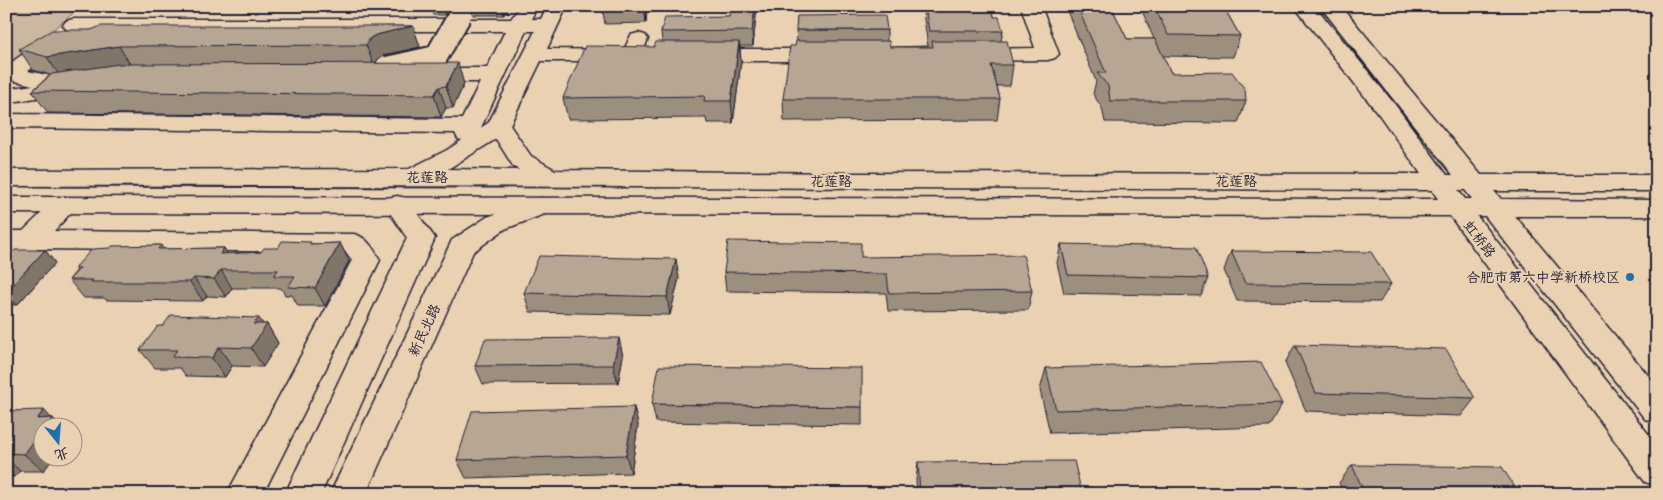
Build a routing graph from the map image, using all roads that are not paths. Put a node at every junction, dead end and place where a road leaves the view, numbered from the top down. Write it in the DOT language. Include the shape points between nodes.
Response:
graph roads {
  1 [pos="410,6"];
  2 [pos="1031,6"];
  3 [pos="1304,6"];
  4 [pos="1330,6"];
  5 [pos="460,15"];
  6 [pos="523,16"];
  7 [pos="553,16"];
  8 [pos="73,25"];
  9 [pos="397,25"];
  10 [pos="434,41"];
  11 [pos="641,50"];
  12 [pos="534,55"];
  13 [pos="680,55"];
  14 [pos="844,55"];
  15 [pos="951,55"];
  16 [pos="495,74"];
  17 [pos="93,83"];
  18 [pos="43,90"];
  19 [pos="6,96"];
  20 [pos="1388,111"];
  21 [pos="1417,112"];
  22 [pos="6,115"];
  23 [pos="6,121"];
  24 [pos="499,126"];
  25 [pos="6,178"];
  26 [pos="412,178"];
  27 [pos="550,178"];
  28 [pos="1311,181"];
  29 [pos="1440,181"];
  30 [pos="1473,182"];
  31 [pos="1609,183"];
  32 [pos="1657,183"];
  33 [pos="397,204"];
  34 [pos="6,205"];
  35 [pos="65,205"];
  36 [pos="541,206"];
  37 [pos="1326,206"];
  38 [pos="1457,207"];
  39 [pos="1491,207"];
  40 [pos="1645,208"];
  41 [pos="18,240"];
  42 [pos="6,264"];
  43 [pos="1525,298"];
  44 [pos="1566,299"];
  45 [pos="1657,410"];
  46 [pos="1657,471"];
  47 [pos="245,494"];
  48 [pos="303,494"];
  49 [pos="348,494"];
  1 -- 9 [label="main road"];
  2 -- 15 [label="main road" via="1048,54"];
  3 -- 20 [label="main road, 虹桥路"];
  4 -- 21 [label="main road, 虹桥路"];
  5 -- 16 [label="main road, bridge" via="436,57 377,72"];
  6 -- 7 [label="main road"];
  6 -- 9 [label="main road"];
  6 -- 16 [label="main road"];
  7 -- 12 [label="main road"];
  8 -- 9 [label="main road"];
  10 -- 18 [label="main road" via="61,43 21,64 14,74 44,81"];
  11 -- 12 [label="main road"];
  12 -- 24 [label="main road"];
  13 -- 14 [label="main road"];
  16 -- 23 [label="main road" via="468,130"];
  17 -- 18 [label="main road"];
  18 -- 19 [label="main road"];
  18 -- 22 [label="main road"];
  20 -- 21 [label="main road"];
  20 -- 29 [label="main road, 虹桥路"];
  21 -- 30 [label="main road, 虹桥路"];
  24 -- 26 [label="main road" via="456,155"];
  24 -- 27 [label="main road" via="522,161"];
  25 -- 26 [label="main road, 花莲路"];
  26 -- 27 [label="main road, 花莲路"];
  27 -- 28 [label="main road, 花莲路"];
  28 -- 29 [label="main road, 花莲路"];
  28 -- 37 [label="main road"];
  29 -- 30 [label="main road, 花莲路"];
  29 -- 38 [label="main road, 虹桥路"];
  30 -- 31 [label="main road, 花莲路"];
  30 -- 39 [label="main road, 虹桥路"];
  31 -- 32 [label="main road, 花莲路"];
  31 -- 40 [label="main road"];
  33 -- 35 [label="main road, 花莲路"];
  33 -- 36 [label="main road, 花莲路"];
  33 -- 48 [label="main road" via="421,238"];
  34 -- 35 [label="main road, 花莲路"];
  35 -- 41 [label="main road"];
  36 -- 37 [label="main road, 花莲路"];
  36 -- 49 [label="main road, 新民北路" via="496,222 462,248"];
  37 -- 38 [label="main road, 花莲路"];
  38 -- 39 [label="main road, 花莲路"];
  38 -- 43 [label="main road, 虹桥路"];
  39 -- 40 [label="main road, 花莲路"];
  39 -- 44 [label="main road, 虹桥路"];
  41 -- 42 [label="main road"];
  41 -- 47 [label="main road" via="354,243 366,260"];
  43 -- 44 [label="main road"];
  43 -- 46 [label="main road, 虹桥路"];
  44 -- 45 [label="main road, 虹桥路"];
}
